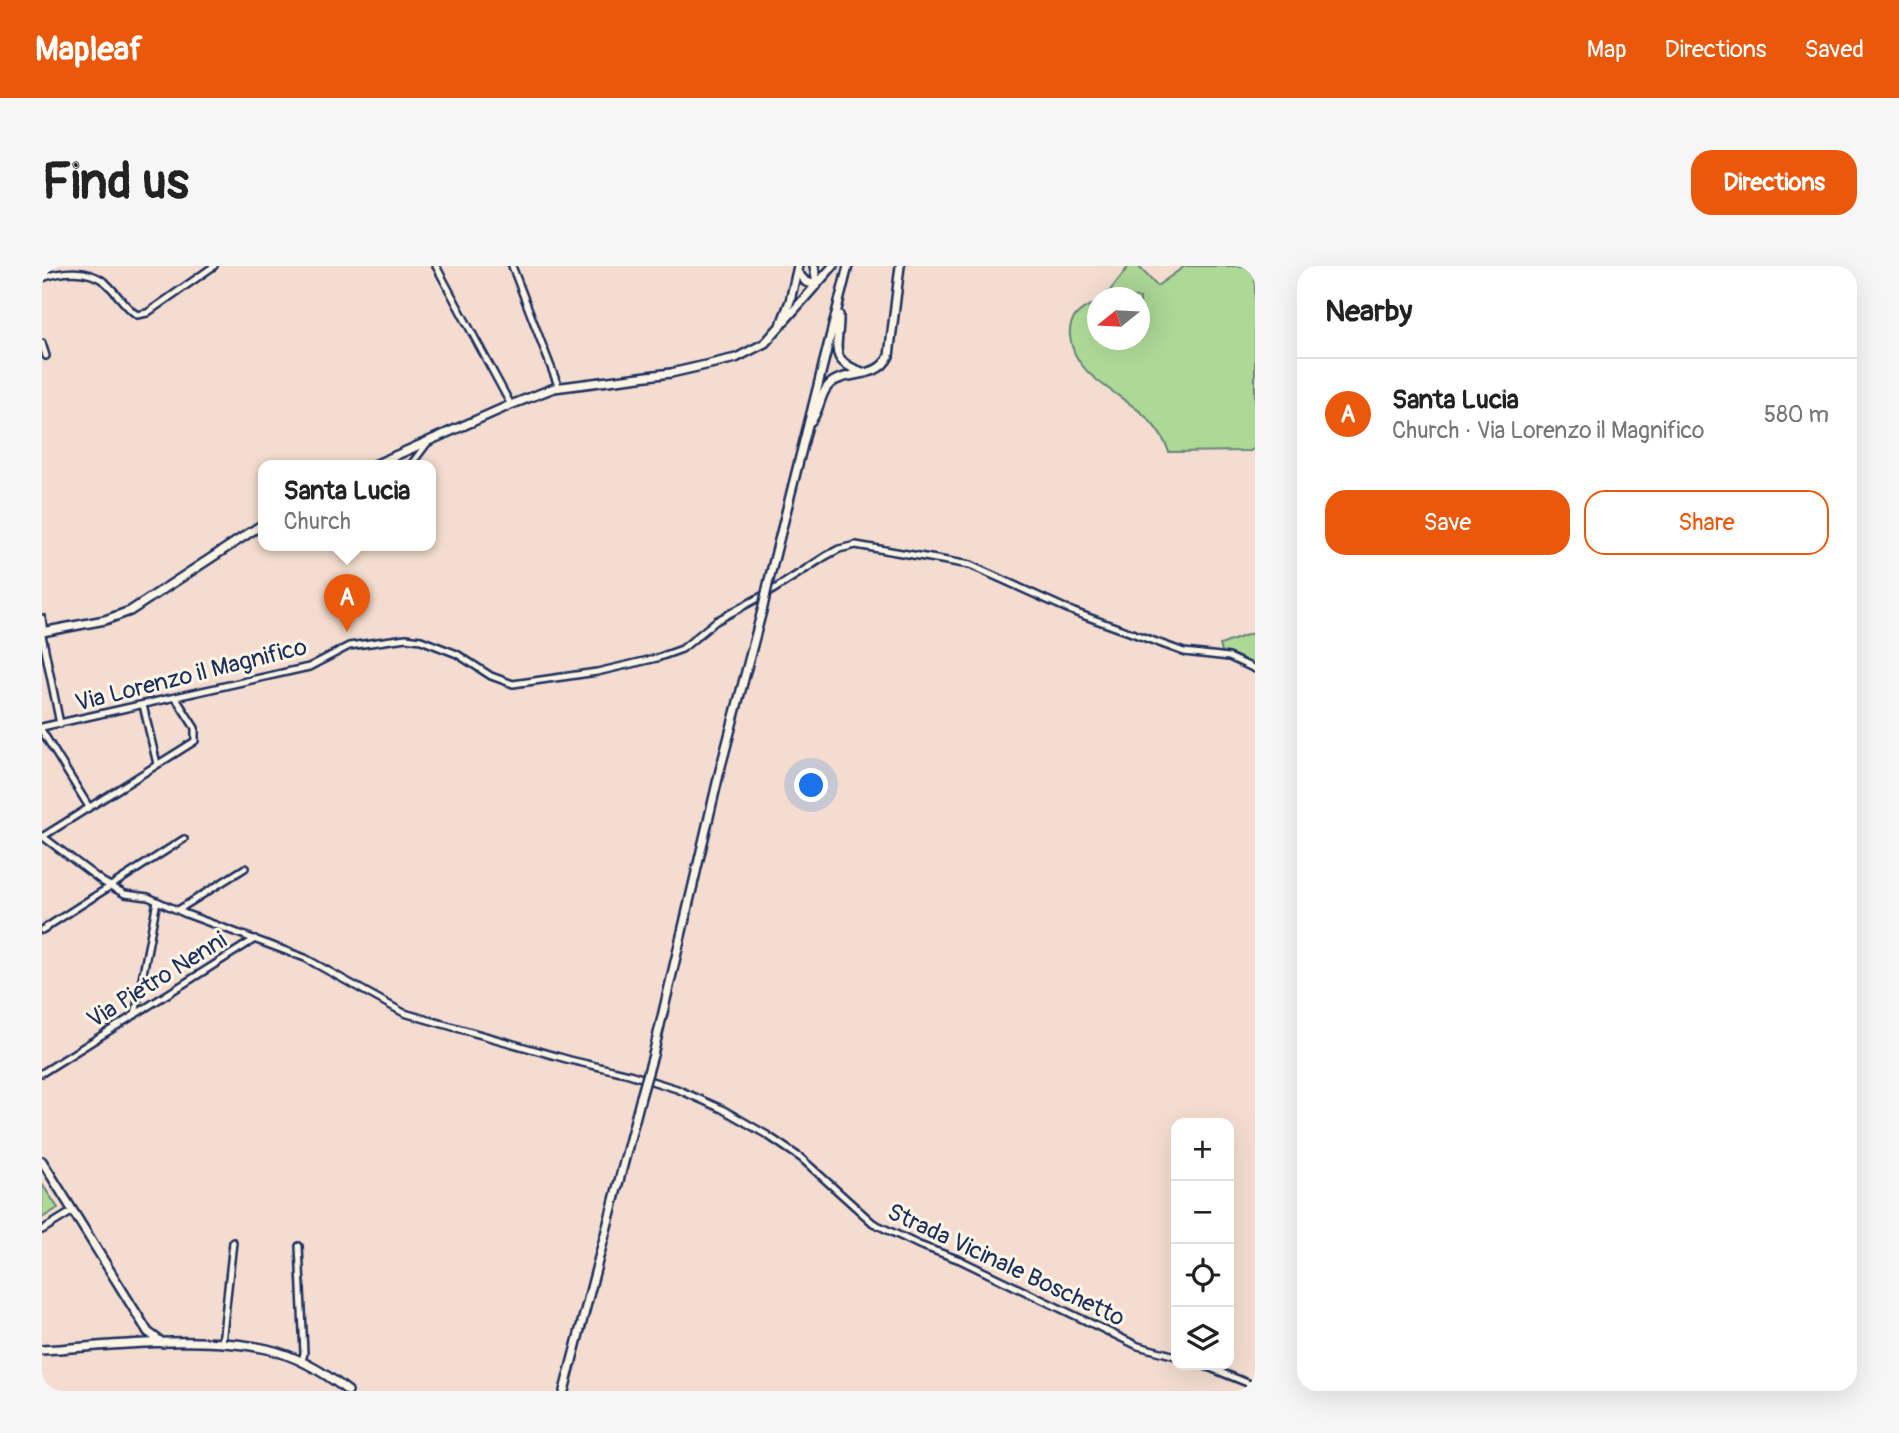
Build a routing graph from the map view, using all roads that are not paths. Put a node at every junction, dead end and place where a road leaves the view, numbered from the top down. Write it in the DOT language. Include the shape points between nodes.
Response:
graph roads {
  1 [pos="214,266"];
  2 [pos="436,266"];
  3 [pos="512,266"];
  4 [pos="814,266"];
  5 [pos="832,266"];
  6 [pos="900,266"];
  7 [pos="797,269"];
  8 [pos="847,269"];
  9 [pos="42,278"];
  10 [pos="817,285"];
  11 [pos="839,303"];
  12 [pos="779,329"];
  13 [pos="42,343"];
  14 [pos="46,356"];
  15 [pos="866,373"];
  16 [pos="559,388"];
  17 [pos="511,405"];
  18 [pos="808,424"];
  19 [pos="428,442"];
  20 [pos="386,460"];
  21 [pos="414,460"];
  22 [pos="258,527"];
  23 [pos="42,618"];
  24 [pos="43,633"];
  25 [pos="1255,669"];
  26 [pos="175,697"];
  27 [pos="143,705"];
  28 [pos="60,724"];
  29 [pos="42,729"];
  30 [pos="157,764"];
  31 [pos="89,807"];
  32 [pos="42,837"];
  33 [pos="184,839"];
  34 [pos="245,868"];
  35 [pos="110,886"];
  36 [pos="157,901"];
  37 [pos="178,911"];
  38 [pos="42,930"];
  39 [pos="255,939"];
  40 [pos="135,1015"];
  41 [pos="42,1073"];
  42 [pos="42,1161"];
  43 [pos="73,1211"];
  44 [pos="42,1230"];
  45 [pos="233,1242"];
  46 [pos="299,1246"];
  47 [pos="148,1332"];
  48 [pos="163,1343"];
  49 [pos="222,1343"];
  50 [pos="137,1344"];
  51 [pos="42,1350"];
  52 [pos="1171,1355"];
  53 [pos="302,1361"];
  54 [pos="1216,1370"];
  55 [pos="1255,1385"];
  56 [pos="348,1391"];
  57 [pos="564,1391"];
  1 -- 9 [label="street" via="148,313 137,315 97,277 58,272"];
  2 -- 17 [label="street"];
  3 -- 16 [label="street"];
  4 -- 10 [label="main road"];
  5 -- 10 [label="main road"];
  6 -- 15 [label="main road" via="889,356 877,370"];
  7 -- 10 [label="main road" via="806,282"];
  7 -- 12 [label="main road"];
  8 -- 11 [label="main road"];
  10 -- 12 [label="main road"];
  11 -- 15 [label="main road" via="836,352 842,363"];
  11 -- 18 [label="main road"];
  12 -- 16 [label="main road" via="765,343 736,358 671,373"];
  13 -- 14 [label="street"];
  15 -- 18 [label="main road" via="828,385"];
  16 -- 17 [label="main road"];
  17 -- 19 [label="main road"];
  18 -- 57 [label="main road, bridge" via="653,1055"];
  19 -- 20 [label="main road"];
  19 -- 21 [label="street"];
  22 -- 24 [label="main road" via="130,611"];
  23 -- 24 [label="street"];
  24 -- 28 [label="street"];
  25 -- 26 [label="street, Via Lorenzo il Magnifico" via="1229,657 1184,652 1074,612 970,565 856,545 825,556 716,621 682,649 597,672 513,684 457,654 406,638 349,646 309,667"];
  26 -- 27 [label="street, Via Lorenzo il Magnifico"];
  26 -- 30 [label="street" via="195,728 195,740"];
  27 -- 28 [label="street, Via Lorenzo il Magnifico"];
  27 -- 30 [label="street"];
  28 -- 29 [label="street, Via Lorenzo il Magnifico"];
  29 -- 31 [label="street"];
  30 -- 31 [label="street"];
  31 -- 32 [label="street"];
  32 -- 35 [label="street, Strada Vicinale Boschetto"];
  33 -- 35 [label="street"];
  34 -- 37 [label="street"];
  35 -- 36 [label="street, Strada Vicinale Boschetto"];
  35 -- 38 [label="street"];
  36 -- 37 [label="street, Strada Vicinale Boschetto"];
  36 -- 40 [label="street"];
  37 -- 39 [label="street, Strada Vicinale Boschetto"];
  39 -- 40 [label="street, Via Pietro Nenni"];
  39 -- 52 [label="street, Strada Vicinale Boschetto" via="305,958 404,1013 629,1074 722,1109 801,1158 873,1223 1138,1346"];
  40 -- 41 [label="street, Via Pietro Nenni"];
  42 -- 43 [label="main road"];
  43 -- 44 [label="street"];
  43 -- 47 [label="main road"];
  45 -- 49 [label="street"];
  46 -- 53 [label="street"];
  47 -- 48 [label="main road"];
  47 -- 50 [label="main road"];
  48 -- 49 [label="main road"];
  48 -- 50 [label="main road"];
  49 -- 53 [label="main road"];
  50 -- 51 [label="main road"];
  53 -- 56 [label="main road"];
  54 -- 55 [label="street"];
}
